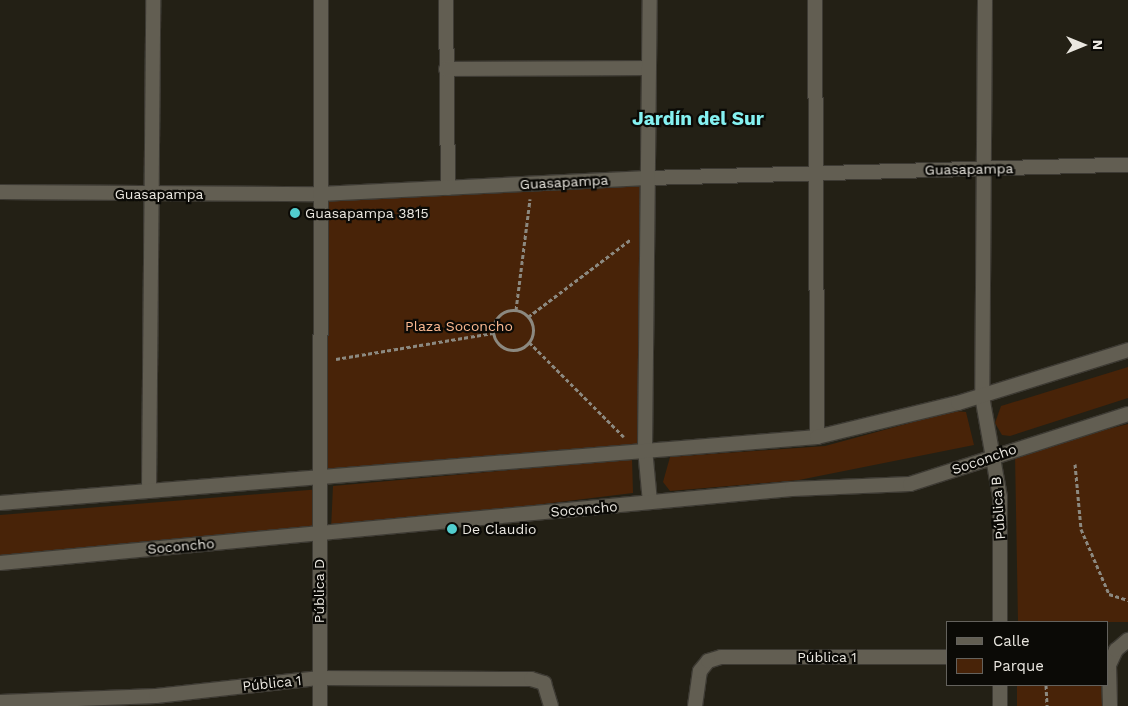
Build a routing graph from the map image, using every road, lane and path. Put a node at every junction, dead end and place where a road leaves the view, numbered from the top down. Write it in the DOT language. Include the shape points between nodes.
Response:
graph roads {
  1 [pos="154,0"];
  2 [pos="320,0"];
  3 [pos="446,0"];
  4 [pos="650,0"];
  5 [pos="815,0"];
  6 [pos="985,0"];
  7 [pos="446,68"];
  8 [pos="649,68"];
  9 [pos="1128,165"];
  10 [pos="984,168"];
  11 [pos="815,173"];
  12 [pos="648,178"];
  13 [pos="531,184"];
  14 [pos="448,188"];
  15 [pos="0,192"];
  16 [pos="151,194"];
  17 [pos="320,194"];
  18 [pos="647,227"];
  19 [pos="516,310"];
  20 [pos="528,317"];
  21 [pos="493,333"];
  22 [pos="529,342"];
  23 [pos="1128,350"];
  24 [pos="319,362"];
  25 [pos="982,396"];
  26 [pos="1128,414"];
  27 [pos="817,437"];
  28 [pos="641,449"];
  29 [pos="993,454"];
  30 [pos="1075,464"];
  31 [pos="319,476"];
  32 [pos="149,491"];
  33 [pos="650,502"];
  34 [pos="0,503"];
  35 [pos="319,533"];
  36 [pos="0,563"];
  37 [pos="1128,600"];
  38 [pos="1000,621"];
  39 [pos="1128,640"];
  40 [pos="946,657"];
  41 [pos="320,678"];
  42 [pos="1000,686"];
  43 [pos="1046,686"];
  44 [pos="156,701"];
  45 [pos="0,702"];
  46 [pos="320,706"];
  47 [pos="551,706"];
  48 [pos="695,706"];
  49 [pos="1000,706"];
  50 [pos="1046,706"];
  51 [pos="1110,706"];
  1 -- 16 [label="street"];
  2 -- 17 [label="street, Pública D"];
  3 -- 7 [label="street"];
  4 -- 8 [label="street"];
  5 -- 11 [label="street"];
  6 -- 10 [label="street, Pública B"];
  7 -- 8 [label="street"];
  7 -- 14 [label="street"];
  8 -- 12 [label="street"];
  9 -- 10 [label="street, Guasapampa"];
  10 -- 11 [label="street, Guasapampa"];
  10 -- 25 [label="street, Pública B"];
  11 -- 12 [label="street, Guasapampa"];
  11 -- 27 [label="street"];
  12 -- 13 [label="street, Guasapampa"];
  12 -- 18 [label="street"];
  13 -- 14 [label="street, Guasapampa"];
  13 -- 19 [label="path"];
  14 -- 17 [label="street, Guasapampa"];
  15 -- 16 [label="street, Guasapampa"];
  16 -- 17 [label="street, Guasapampa"];
  16 -- 32 [label="street"];
  17 -- 24 [label="street, Pública D"];
  18 -- 20 [label="path"];
  18 -- 28 [label="street"];
  19 -- 20 [label="path"];
  19 -- 21 [label="path" via="499,316"];
  20 -- 22 [label="path" via="533,330"];
  21 -- 22 [label="path" via="505,349 518,350"];
  21 -- 24 [label="path"];
  22 -- 28 [label="path"];
  23 -- 25 [label="street"];
  24 -- 31 [label="street, Pública D"];
  25 -- 27 [label="street"];
  25 -- 29 [label="street, Pública B"];
  26 -- 29 [label="street, Soconcho"];
  27 -- 28 [label="street"];
  28 -- 31 [label="street"];
  28 -- 33 [label="street"];
  29 -- 33 [label="street, Soconcho" via="910,484"];
  29 -- 38 [label="street, Pública B" via="1000,496"];
  30 -- 37 [label="path" via="1081,529 1109,594"];
  31 -- 32 [label="street"];
  31 -- 35 [label="street, Pública D"];
  32 -- 34 [label="street"];
  33 -- 35 [label="street, Soconcho"];
  35 -- 36 [label="street, Soconcho"];
  35 -- 41 [label="street, Pública D"];
  39 -- 51 [label="street" via="1116,650 1110,665"];
  40 -- 48 [label="street, Pública 1" via="721,657 708,661 700,671"];
  41 -- 44 [label="street, Pública 1"];
  41 -- 46 [label="street, Pública D"];
  41 -- 47 [label="street, Pública 1" via="531,679 544,683"];
  42 -- 49 [label="street"];
  43 -- 50 [label="path"];
  44 -- 45 [label="street, Pública 1"];
}
